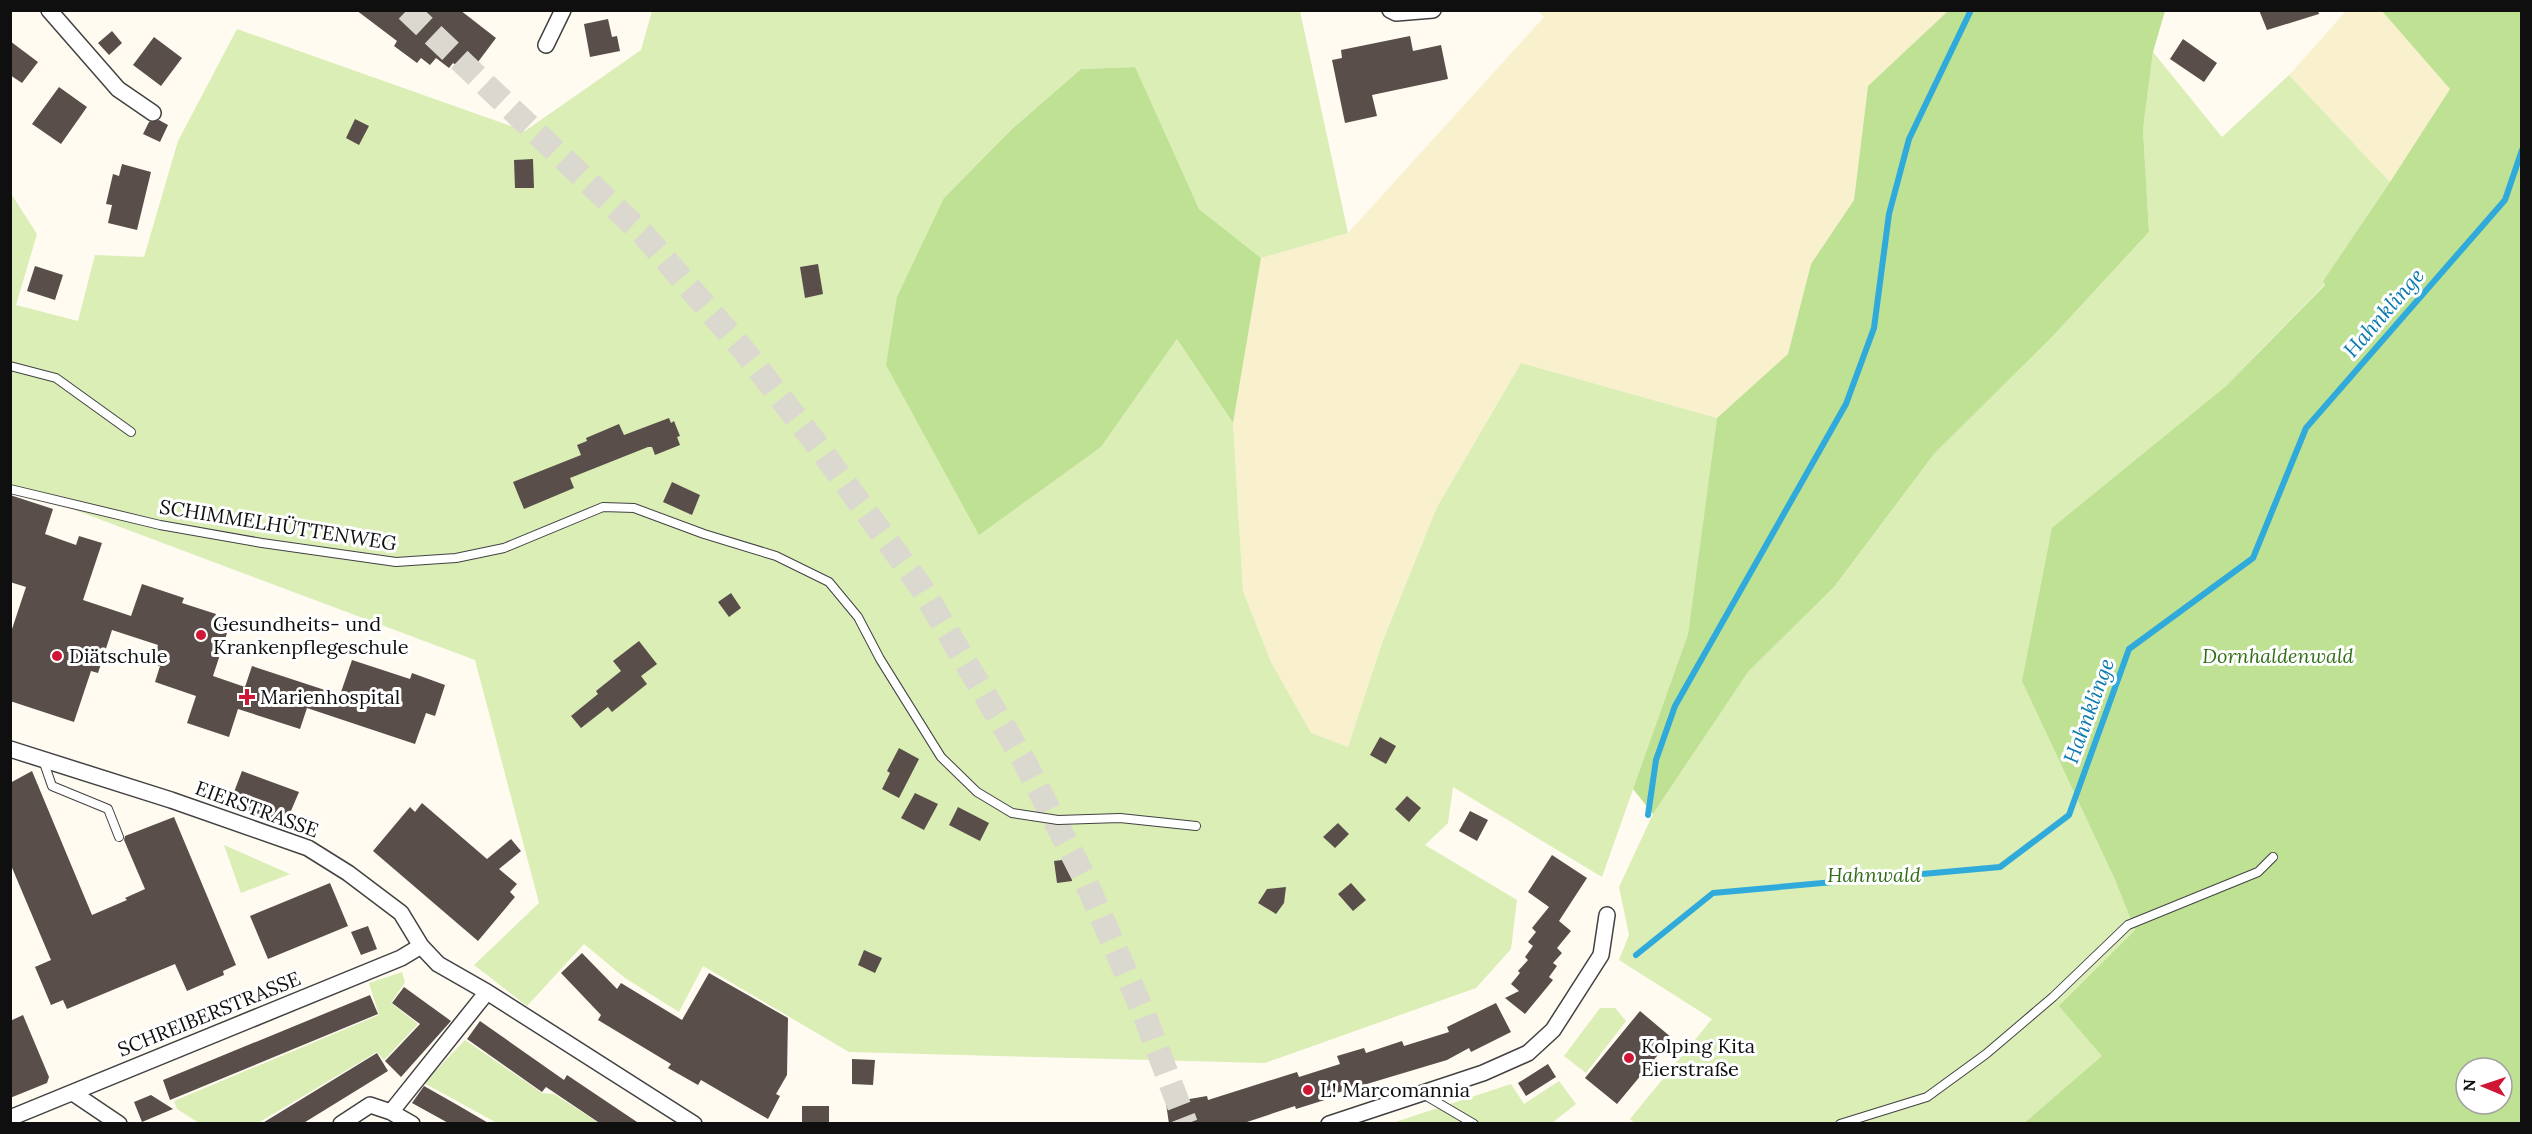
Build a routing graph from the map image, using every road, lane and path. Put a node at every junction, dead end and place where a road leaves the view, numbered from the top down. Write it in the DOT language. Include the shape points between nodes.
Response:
graph roads {
  1 [pos="49,10"];
  2 [pos="563,10"];
  3 [pos="1390,10"];
  4 [pos="1433,10"];
  5 [pos="546,45"];
  6 [pos="153,113"];
  7 [pos="10,366"];
  8 [pos="131,432"];
  9 [pos="10,489"];
  10 [pos="10,748"];
  11 [pos="43,759"];
  12 [pos="1196,826"];
  13 [pos="119,837"];
  14 [pos="2273,857"];
  15 [pos="1607,915"];
  16 [pos="421,946"];
  17 [pos="487,992"];
  18 [pos="73,1093"];
  19 [pos="1422,1093"];
  20 [pos="391,1112"];
  21 [pos="10,1118"];
  22 [pos="119,1124"];
  23 [pos="341,1124"];
  24 [pos="412,1124"];
  25 [pos="694,1124"];
  26 [pos="1329,1124"];
  27 [pos="1473,1124"];
  28 [pos="1840,1124"];
  1 -- 6 [label="street" via="118,89"];
  2 -- 5 [label="street"];
  3 -- 4 [label="street"];
  7 -- 8 [label="lane" via="56,378"];
  9 -- 12 [label="lane, SCHIMMELHÜTTENWEG" via="160,525 396,561 456,558 504,548 603,507 634,508 776,556 829,582 858,617 941,757 977,792 1012,813 1058,820 1120,818"];
  10 -- 11 [label="street, EIERSTRASSE"];
  11 -- 13 [label="lane" via="52,786 108,809"];
  11 -- 16 [label="street, EIERSTRASSE" via="308,848 401,913"];
  14 -- 28 [label="lane" via="2258,872 2128,925 2053,997 1927,1097"];
  15 -- 19 [label="street" via="1601,955 1553,1030 1528,1053"];
  16 -- 17 [label="street, EIERSTRASSE" via="438,964"];
  16 -- 18 [label="street, SCHREIBERSTRASSE" via="401,958"];
  17 -- 20 [label="street"];
  17 -- 25 [label="street, EIERSTRASSE"];
  18 -- 21 [label="street, SCHREIBERSTRASSE"];
  18 -- 22 [label="street"];
  19 -- 26 [label="street"];
  19 -- 27 [label="lane"];
  20 -- 23 [label="street" via="370,1105"];
  20 -- 24 [label="street"];
}
